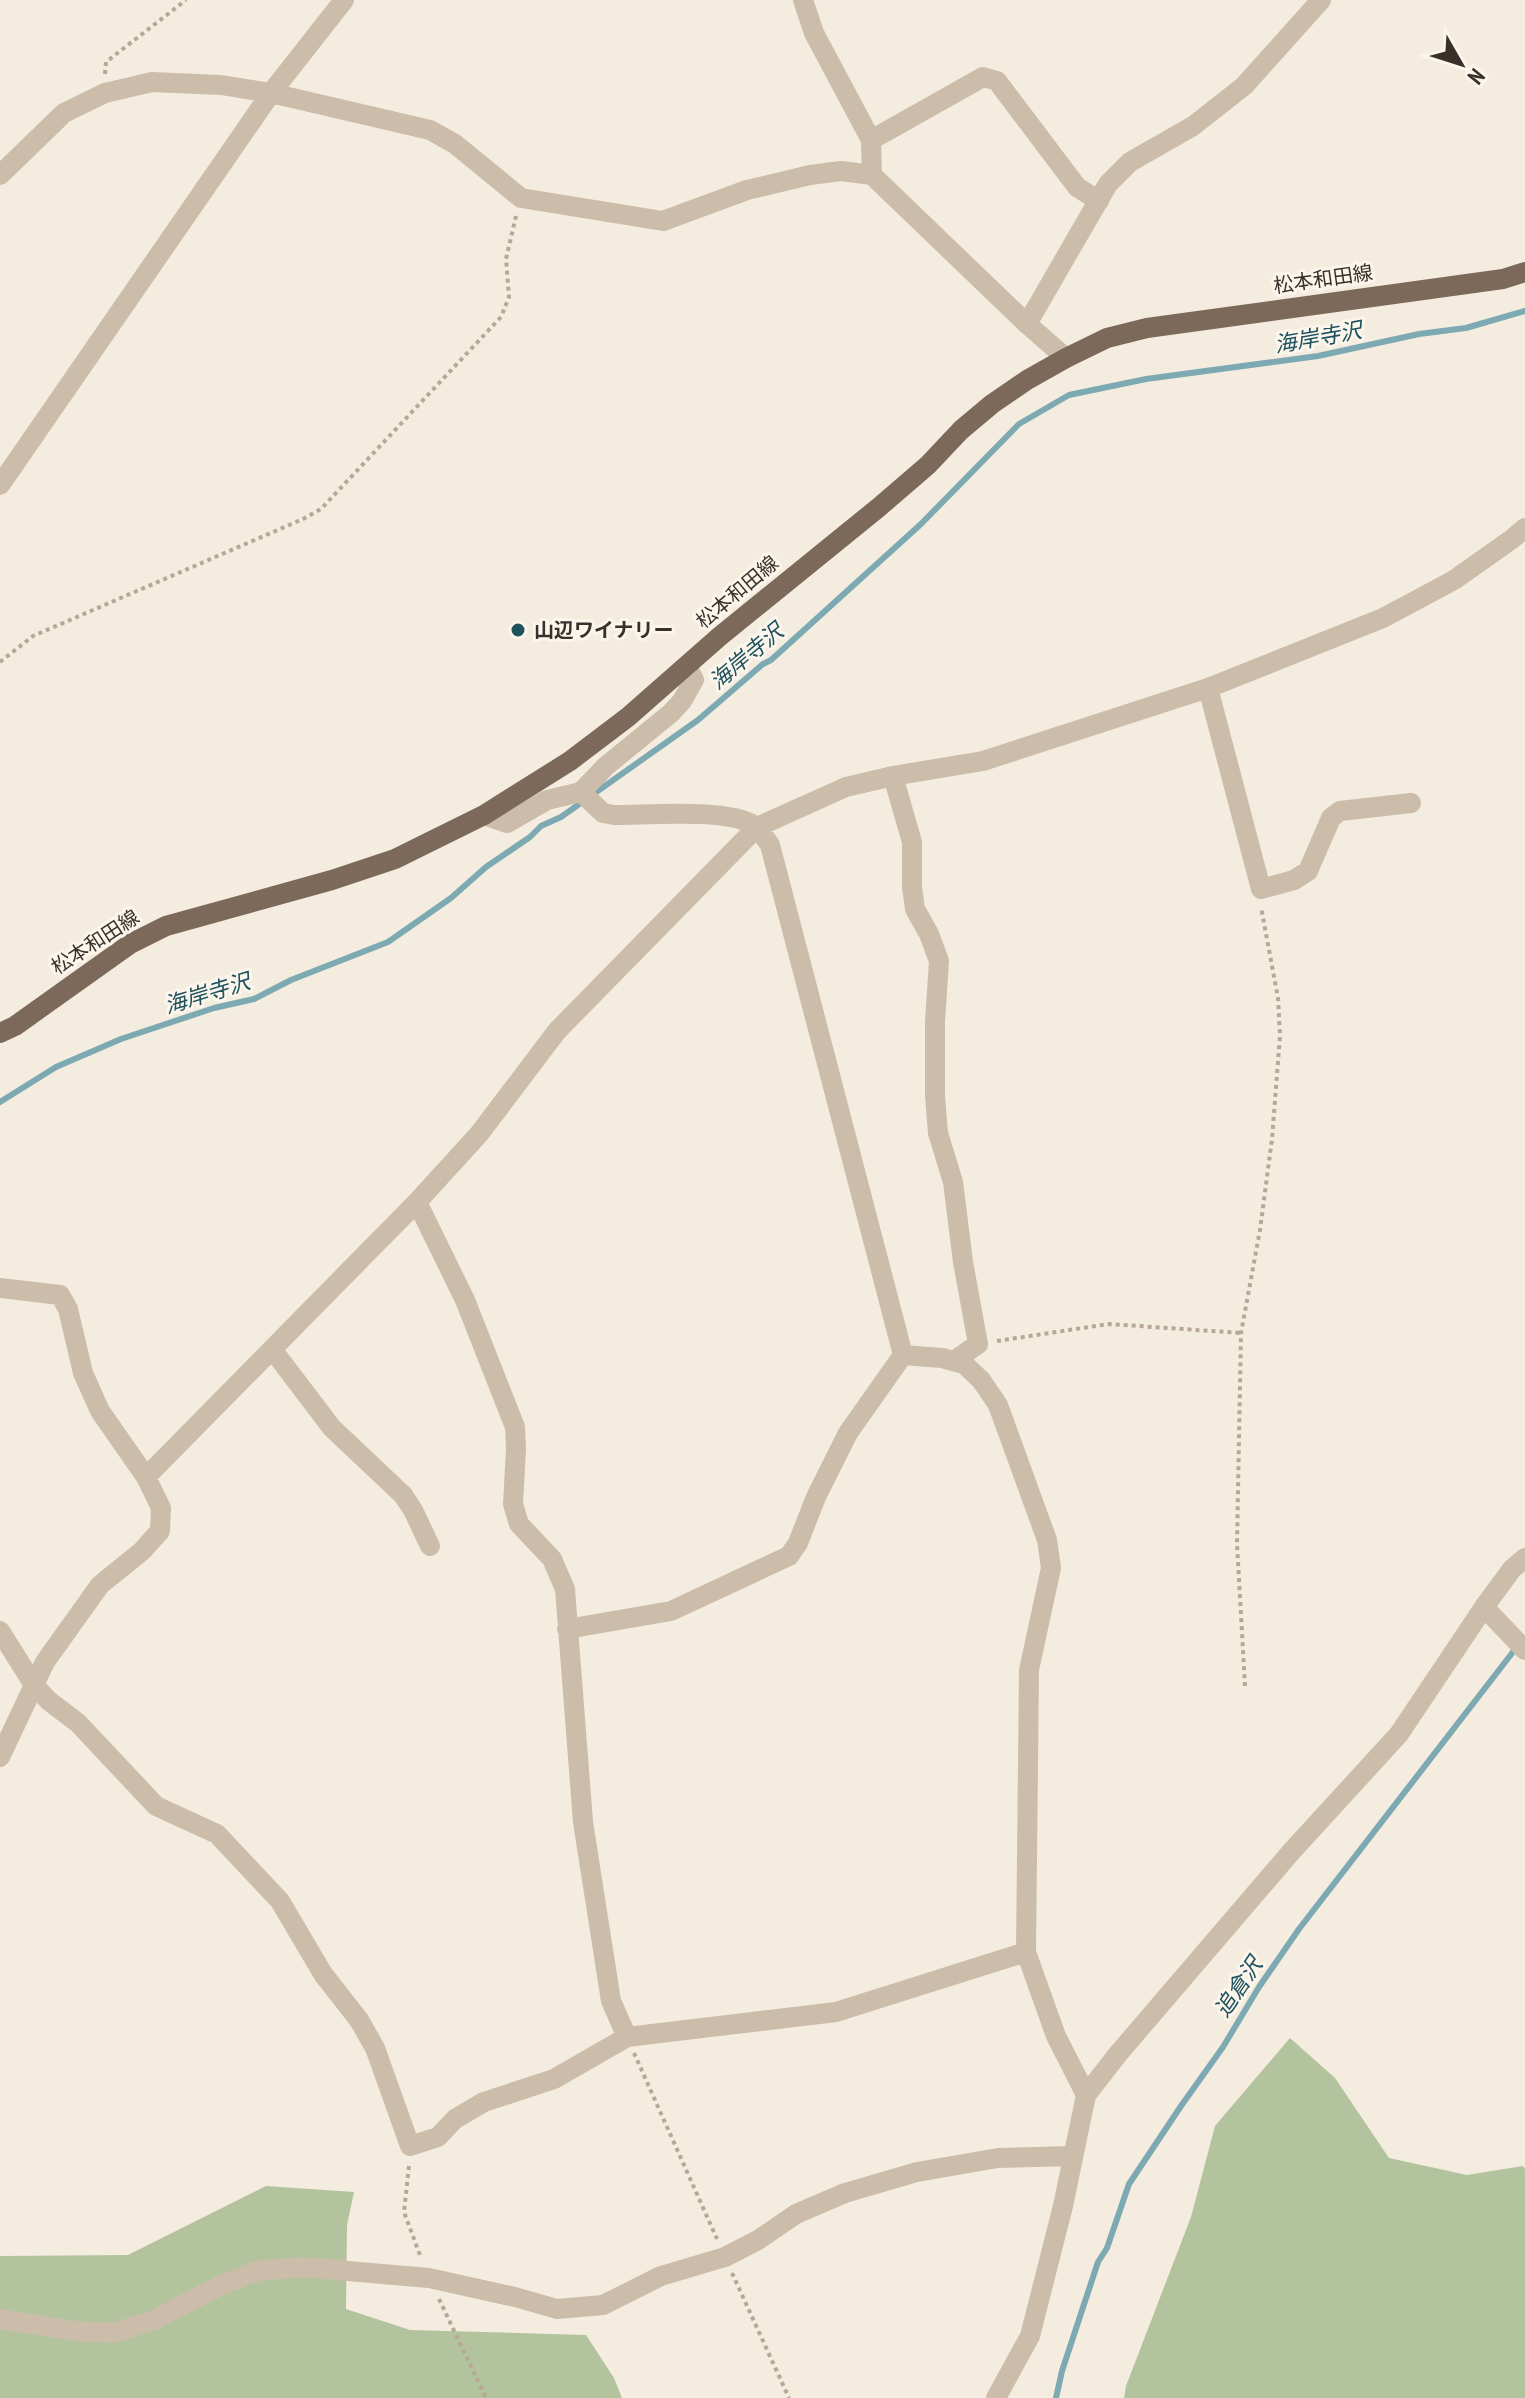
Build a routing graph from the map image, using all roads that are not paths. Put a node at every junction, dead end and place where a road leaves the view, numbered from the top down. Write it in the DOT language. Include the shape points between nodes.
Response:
graph roads {
  1 [pos="344,0"];
  2 [pos="803,0"];
  3 [pos="1321,0"];
  4 [pos="271,93"];
  5 [pos="871,140"];
  6 [pos="0,175"];
  7 [pos="872,175"];
  8 [pos="1099,201"];
  9 [pos="1525,272"];
  10 [pos="1027,324"];
  11 [pos="1066,358"];
  12 [pos="0,485"];
  13 [pos="1525,528"];
  14 [pos="687,666"];
  15 [pos="1208,688"];
  16 [pos="893,776"];
  17 [pos="581,792"];
  18 [pos="1411,803"];
  19 [pos="484,815"];
  20 [pos="757,827"];
  21 [pos="0,1033"];
  22 [pos="417,1202"];
  23 [pos="0,1288"];
  24 [pos="272,1349"];
  25 [pos="903,1355"];
  26 [pos="954,1361"];
  27 [pos="146,1477"];
  28 [pos="430,1546"];
  29 [pos="1525,1558"];
  30 [pos="1484,1607"];
  31 [pos="567,1629"];
  32 [pos="0,1631"];
  33 [pos="1525,1650"];
  34 [pos="34,1685"];
  35 [pos="0,1757"];
  36 [pos="1026,1952"];
  37 [pos="627,2037"];
  38 [pos="1086,2095"];
  39 [pos="1073,2156"];
  40 [pos="0,2319"];
  41 [pos="996,2398"];
  1 -- 4 [label="street"];
  2 -- 5 [label="street" via="814,33"];
  3 -- 8 [label="street" via="1244,86 1193,126 1130,162"];
  4 -- 6 [label="street" via="152,82 105,93 64,113"];
  4 -- 7 [label="street" via="430,130 521,198 663,221 747,190 810,175"];
  4 -- 12 [label="street"];
  5 -- 7 [label="street"];
  5 -- 8 [label="street" via="983,77 997,81 1077,187"];
  7 -- 10 [label="street"];
  8 -- 10 [label="street"];
  9 -- 11 [label="main road, 松本和田線" via="1147,328 1107,338"];
  10 -- 11 [label="street"];
  11 -- 14 [label="main road, 松本和田線" via="992,404 898,491"];
  13 -- 15 [label="street" via="1454,580 1383,618"];
  14 -- 17 [label="street" via="694,680 682,701"];
  14 -- 19 [label="main road, 松本和田線" via="570,761"];
  15 -- 16 [label="street" via="983,761"];
  15 -- 18 [label="street" via="1261,889 1308,871 1331,818 1340,811"];
  16 -- 20 [label="street" via="846,787"];
  16 -- 26 [label="street" via="912,842 915,909 939,961 938,1133 953,1182 978,1344"];
  17 -- 19 [label="street" via="547,800 507,823"];
  17 -- 20 [label="street" via="603,813 713,815"];
  19 -- 21 [label="main road, 松本和田線" via="382,864 166,926 130,944"];
  20 -- 22 [label="street" via="557,1031 479,1134"];
  20 -- 25 [label="street" via="770,845"];
  22 -- 24 [label="street"];
  22 -- 31 [label="street" via="465,1300 515,1427 513,1504 519,1524 552,1559 565,1589"];
  23 -- 27 [label="street" via="60,1295 100,1411"];
  24 -- 27 [label="street"];
  24 -- 28 [label="street" via="332,1428 403,1495"];
  25 -- 26 [label="street"];
  25 -- 31 [label="street" via="848,1433 789,1556 671,1611"];
  26 -- 36 [label="street" via="981,1380 998,1405 1047,1540 1051,1568 1029,1670"];
  27 -- 34 [label="street" via="161,1508 160,1531 100,1585"];
  29 -- 30 [label="street"];
  30 -- 33 [label="street"];
  30 -- 38 [label="street" via="1399,1734 1291,1852"];
  31 -- 37 [label="street" via="583,1822 611,2001"];
  32 -- 34 [label="street"];
  34 -- 35 [label="street"];
  34 -- 37 [label="street" via="78,1723 156,1806 217,1834 280,1901 375,2048 410,2146 438,2137 455,2119 484,2102 554,2079"];
  36 -- 37 [label="street" via="836,2012"];
  36 -- 38 [label="street" via="1056,2036"];
  38 -- 39 [label="street"];
  39 -- 40 [label="street" via="998,2158 917,2172 845,2193 796,2214 725,2257 661,2276 603,2305 557,2309 429,2278 301,2267 257,2271 154,2320 113,2333"];
  39 -- 41 [label="street" via="1030,2336"];
}
